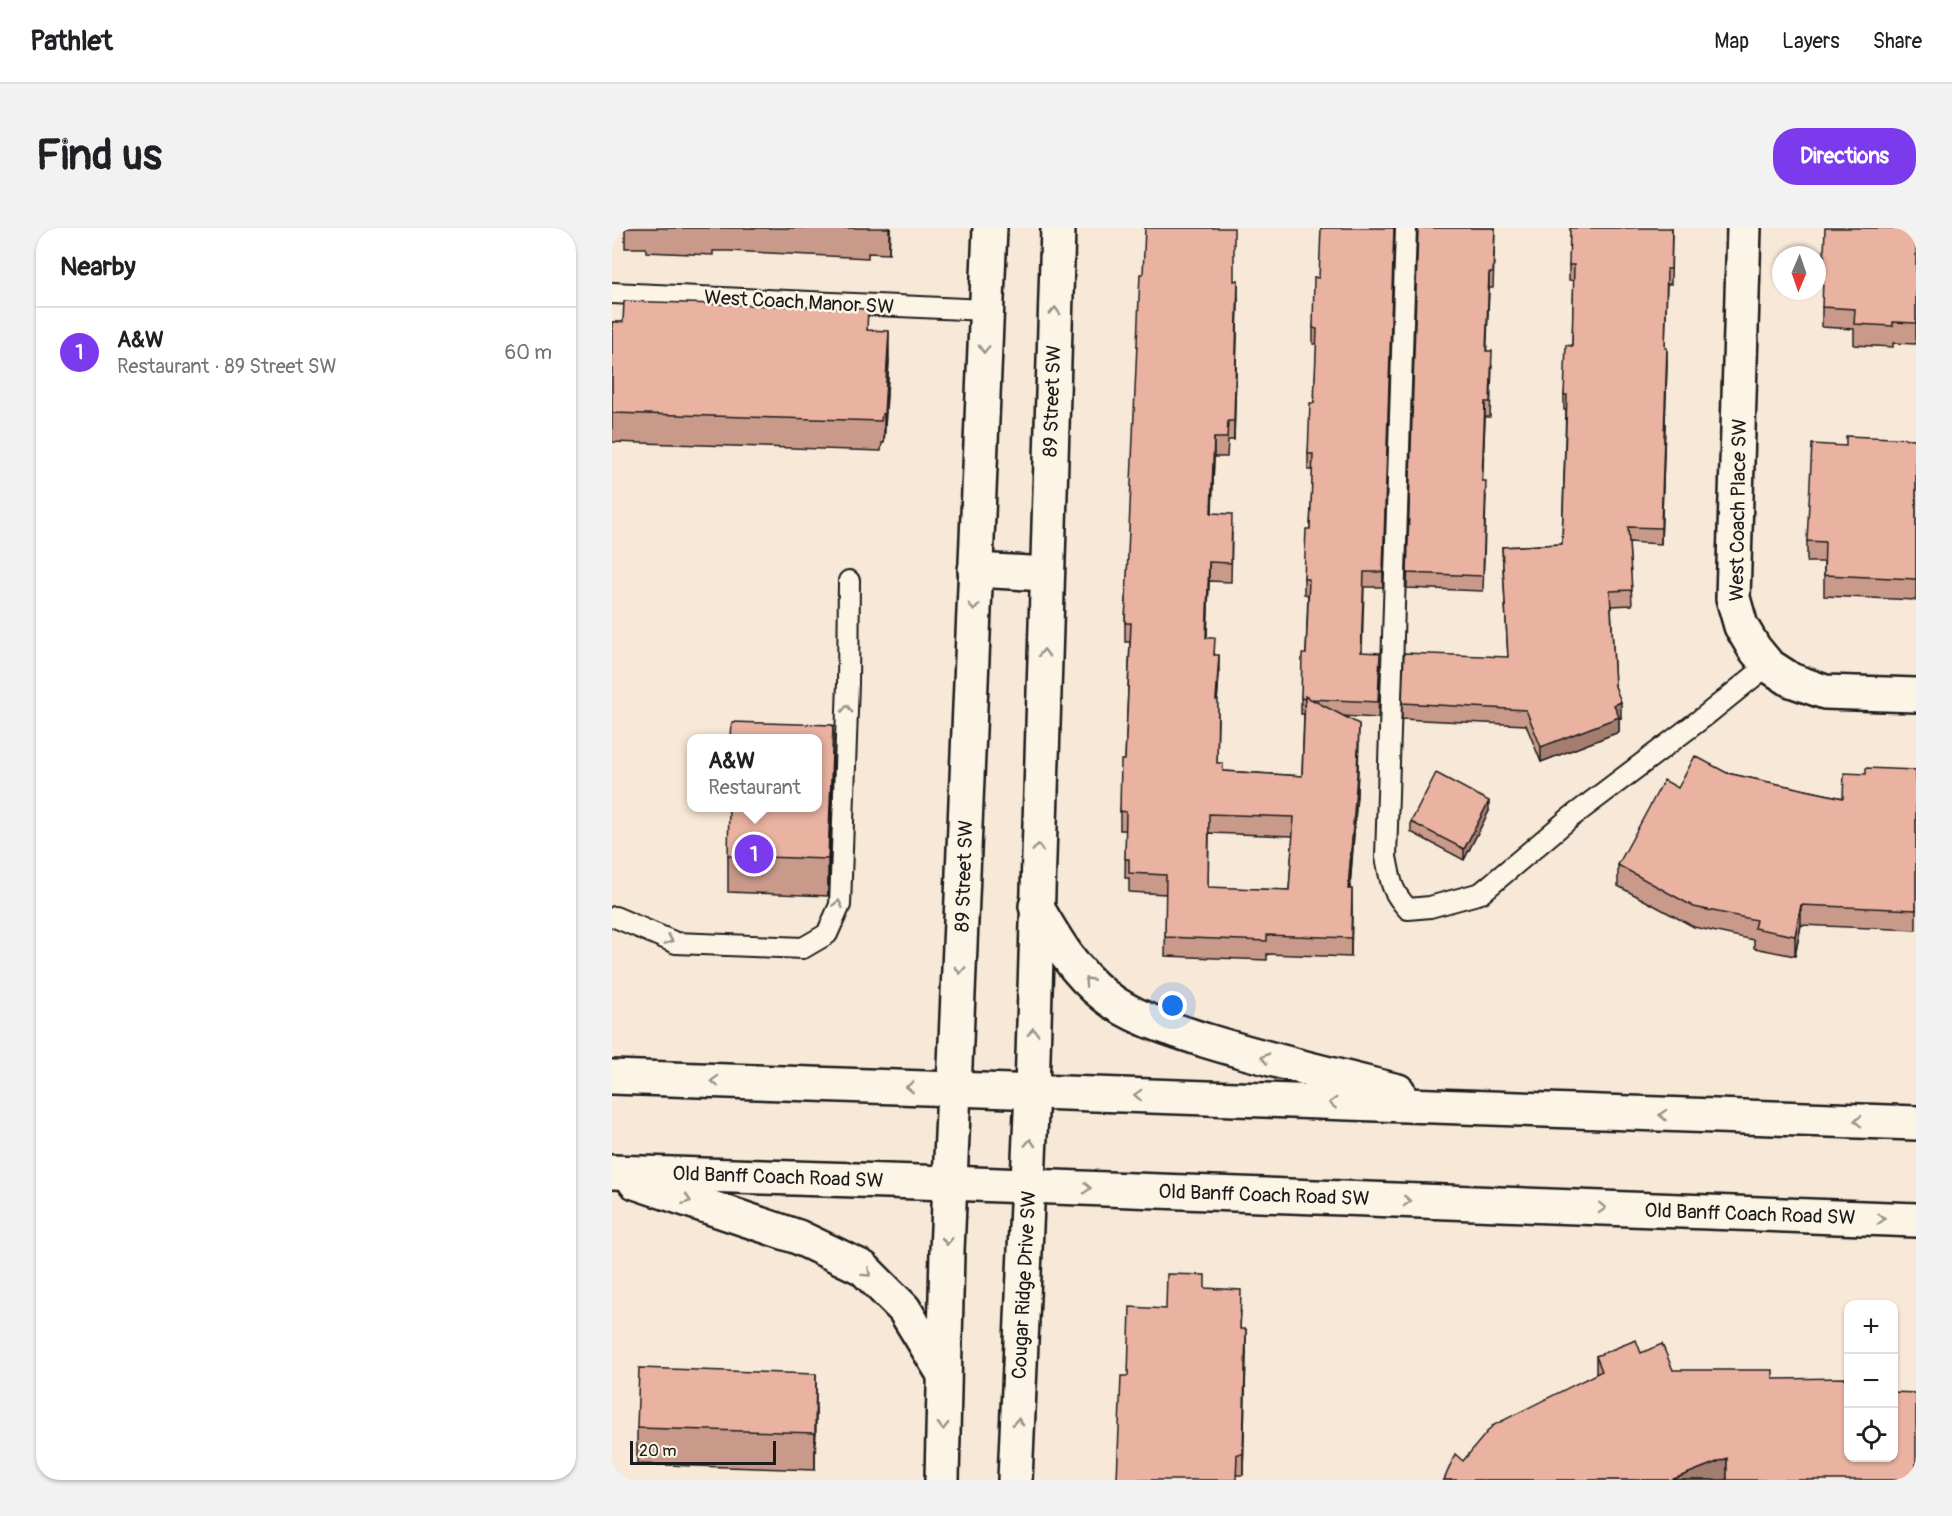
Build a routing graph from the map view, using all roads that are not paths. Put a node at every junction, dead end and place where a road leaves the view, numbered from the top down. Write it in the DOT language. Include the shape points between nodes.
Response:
graph roads {
  1 [pos="990,228"];
  2 [pos="1058,228"];
  3 [pos="1406,228"];
  4 [pos="1744,228"];
  5 [pos="612,293"];
  6 [pos="986,310"];
  7 [pos="975,570"];
  8 [pos="1047,574"];
  9 [pos="849,581"];
  10 [pos="1768,665"];
  11 [pos="1916,695"];
  12 [pos="1036,906"];
  13 [pos="615,917"];
  14 [pos="612,1077"];
  15 [pos="954,1089"];
  16 [pos="1032,1090"];
  17 [pos="1464,1108"];
  18 [pos="1916,1123"];
  19 [pos="612,1173"];
  20 [pos="949,1183"];
  21 [pos="1028,1186"];
  22 [pos="1916,1220"];
  23 [pos="944,1372"];
  24 [pos="942,1480"];
  25 [pos="1015,1480"];
  1 -- 6 [label="main road, 89 Street SW"];
  8 -- 2 [label="main road, 89 Street SW, one-way"];
  3 -- 10 [label="lane" via="1386,856 1396,897 1408,909 1481,893 1570,818"];
  4 -- 10 [label="main road, West Coach Place SW" via="1733,598 1741,626"];
  5 -- 6 [label="lane, West Coach Manor SW"];
  6 -- 7 [label="main road, 89 Street SW, one-way"];
  7 -- 8 [label="main road"];
  7 -- 15 [label="main road, 89 Street SW, one-way"];
  12 -- 8 [label="main road, 89 Street SW, one-way"];
  13 -- 9 [label="lane, one-way" via="676,943 803,948 827,934 840,905"];
  10 -- 11 [label="main road, West Coach Place SW" via="1791,680 1825,692"];
  16 -- 12 [label="main road, 89 Street SW, one-way"];
  17 -- 12 [label="main road, one-way" via="1249,1054 1168,1029 1107,998 1094,987 1063,952"];
  15 -- 14 [label="main road, one-way"];
  15 -- 16 [label="main road"];
  15 -- 20 [label="main road, 89 Street SW"];
  17 -- 16 [label="main road, one-way"];
  21 -- 16 [label="main road, Cougar Ridge Drive SW, one-way"];
  18 -- 17 [label="main road, one-way"];
  19 -- 20 [label="main road, Old Banff Coach Road SW"];
  19 -- 23 [label="main road, one-way" via="798,1237 863,1268 904,1309"];
  20 -- 21 [label="main road, Old Banff Coach Road SW"];
  20 -- 23 [label="main road, one-way"];
  21 -- 22 [label="main road, Old Banff Coach Road SW, one-way"];
  25 -- 21 [label="main road, Cougar Ridge Drive SW, one-way"];
  23 -- 24 [label="main road, one-way"];
}
